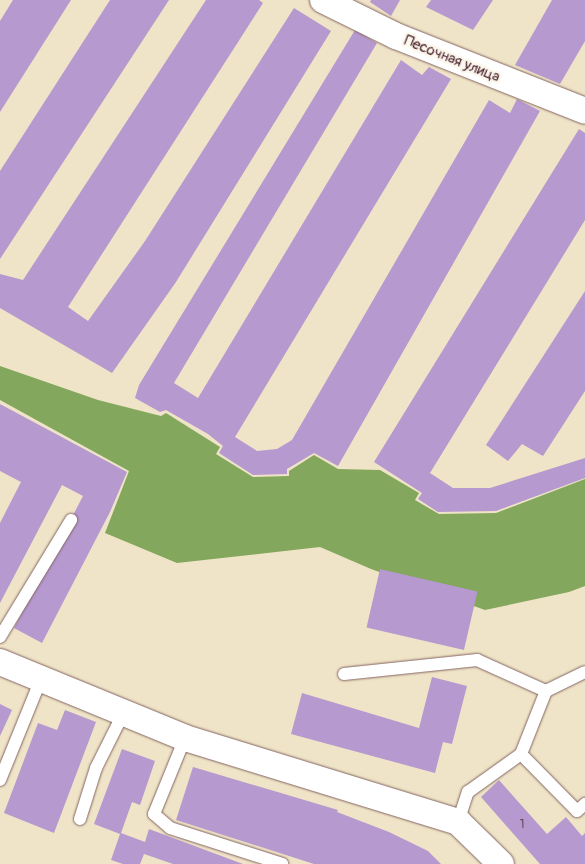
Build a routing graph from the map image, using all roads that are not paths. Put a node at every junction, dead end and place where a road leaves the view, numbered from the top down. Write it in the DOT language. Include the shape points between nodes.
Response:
graph roads {
  1 [pos="323,0"];
  2 [pos="585,111"];
  3 [pos="71,520"];
  4 [pos="0,637"];
  5 [pos="0,662"];
  6 [pos="585,672"];
  7 [pos="344,674"];
  8 [pos="41,679"];
  9 [pos="546,691"];
  10 [pos="124,712"];
  11 [pos="185,738"];
  12 [pos="521,754"];
  13 [pos="0,780"];
  14 [pos="585,804"];
  15 [pos="80,819"];
  16 [pos="458,822"];
  17 [pos="282,864"];
  18 [pos="500,864"];
  1 -- 2 [label="street, Песочная улица" via="396,36"];
  3 -- 4 [label="lane"];
  5 -- 8 [label="street"];
  6 -- 9 [label="lane"];
  7 -- 9 [label="lane" via="476,660"];
  8 -- 10 [label="street"];
  8 -- 13 [label="lane"];
  9 -- 12 [label="lane"];
  10 -- 11 [label="street"];
  10 -- 15 [label="lane" via="96,768"];
  11 -- 16 [label="street"];
  11 -- 17 [label="lane" via="154,814 170,828"];
  12 -- 14 [label="lane" via="577,811"];
  12 -- 16 [label="lane" via="468,792"];
  16 -- 18 [label="street"];
}
